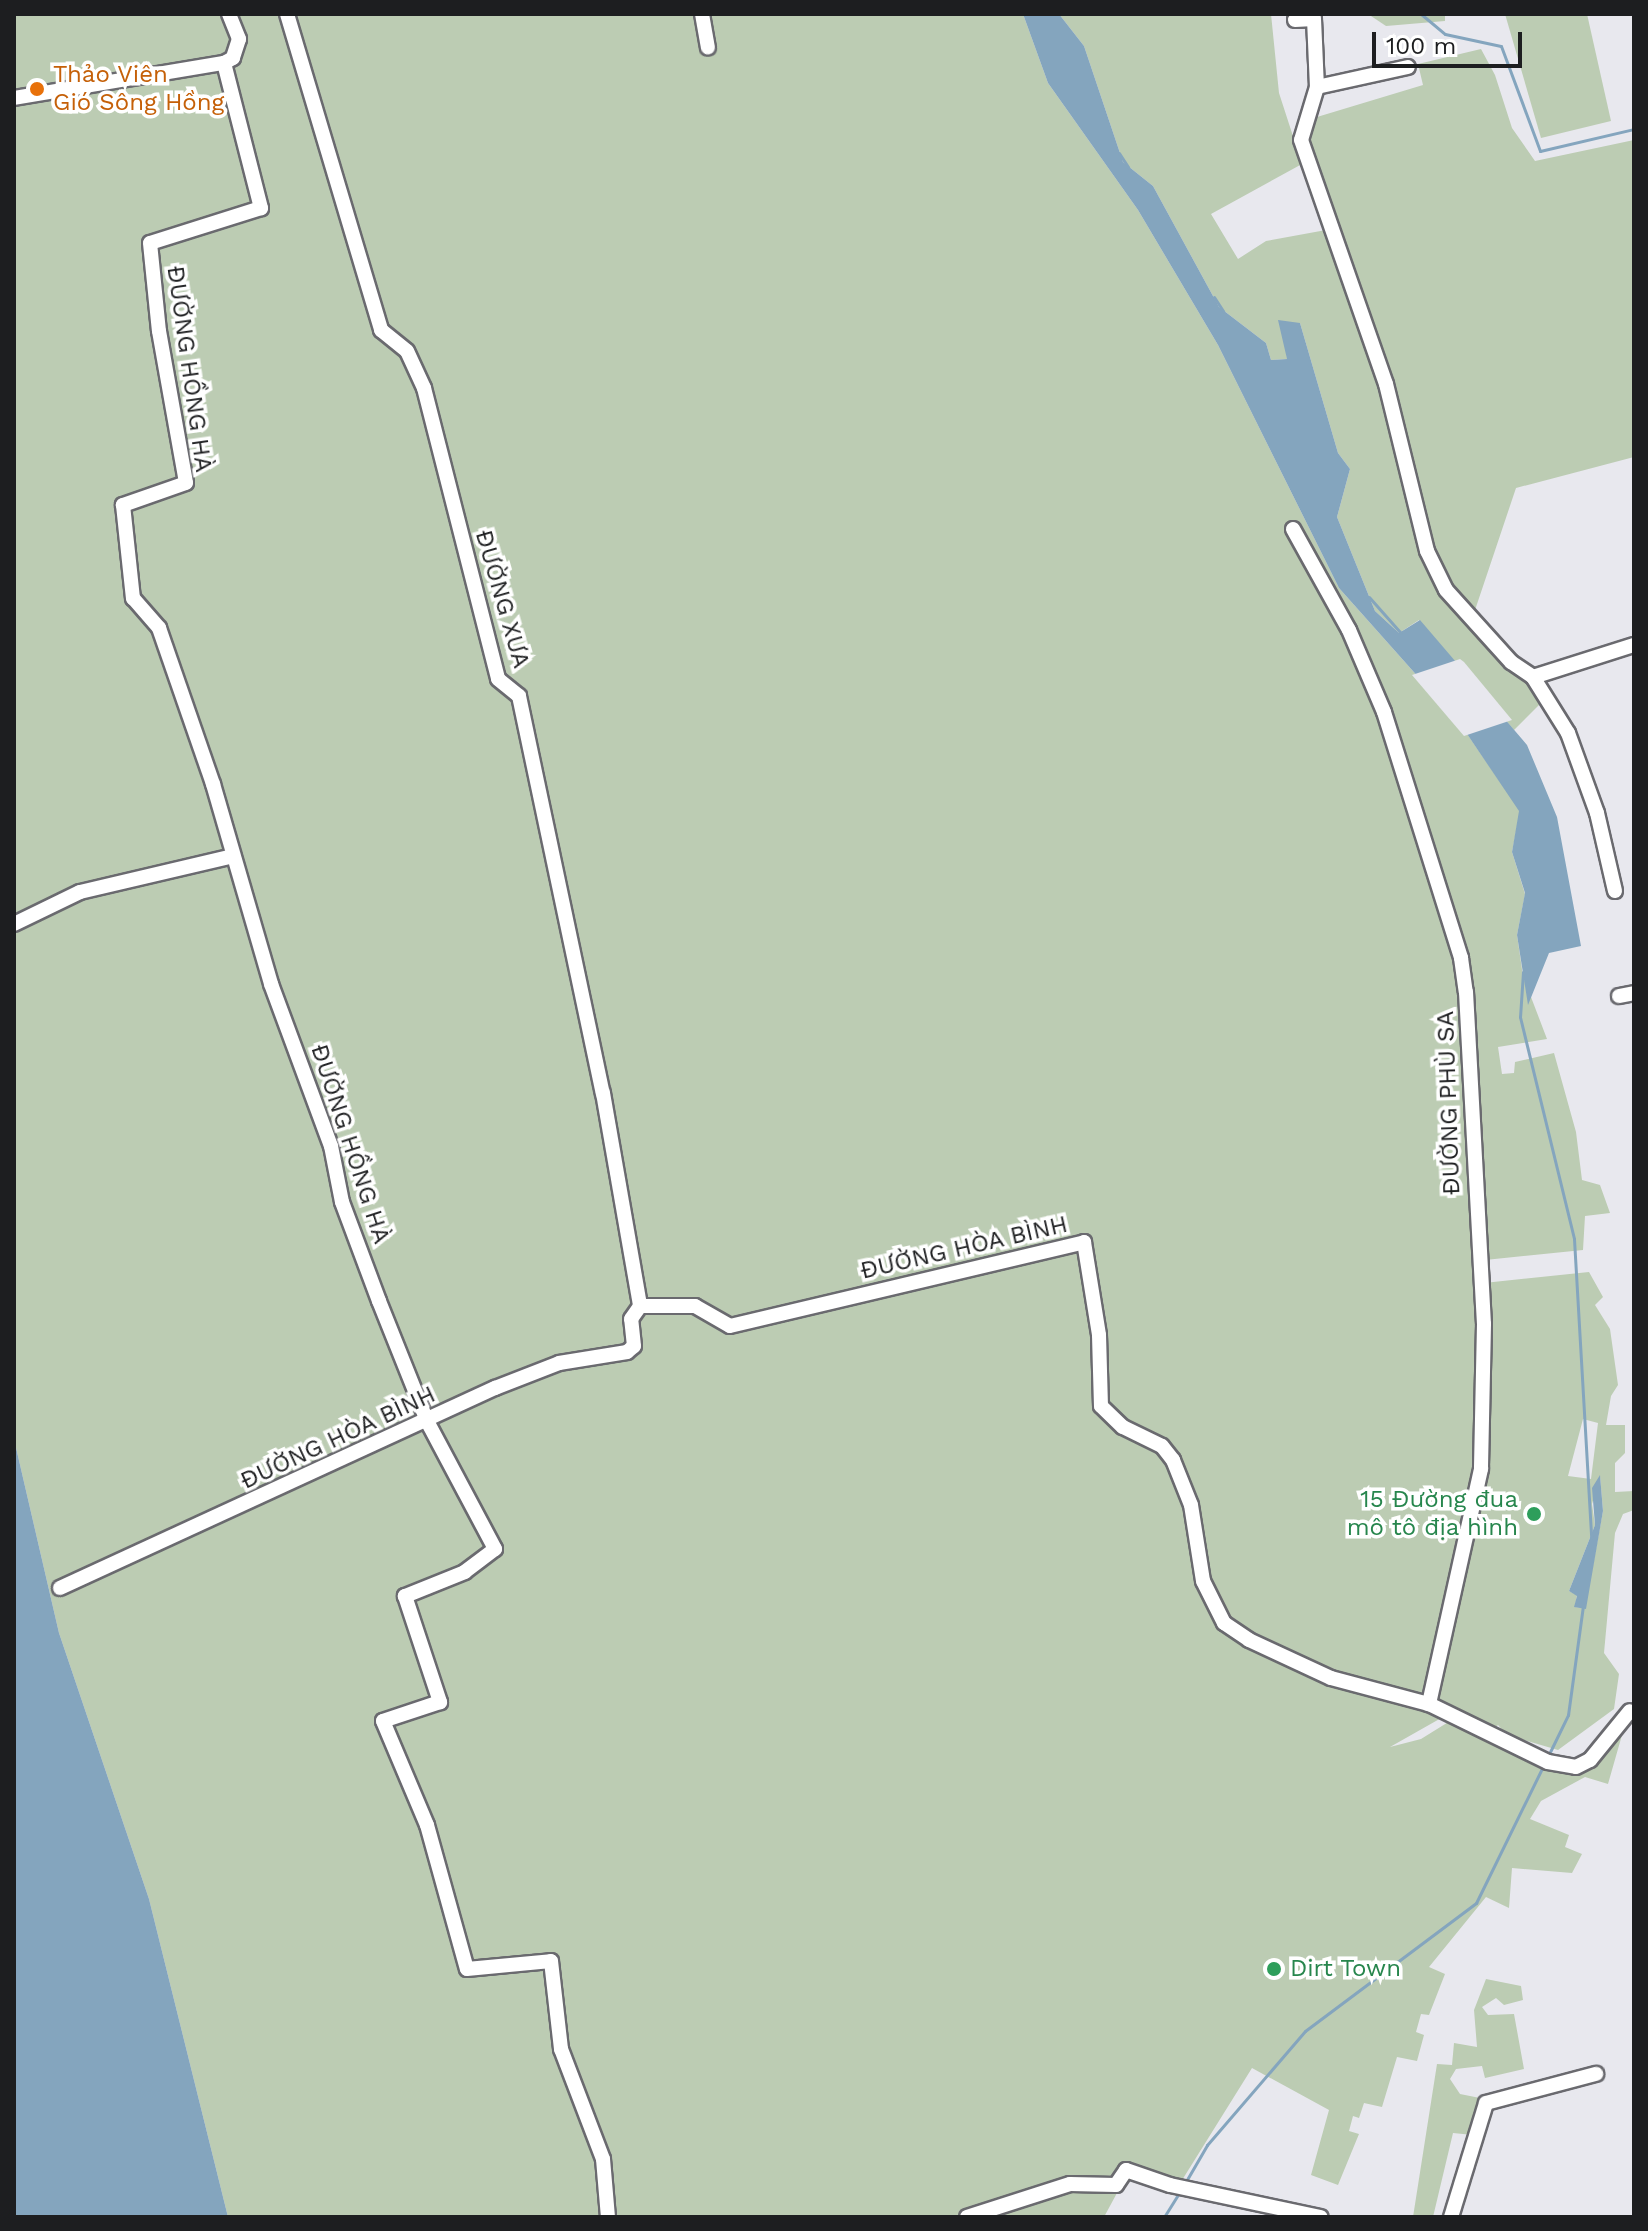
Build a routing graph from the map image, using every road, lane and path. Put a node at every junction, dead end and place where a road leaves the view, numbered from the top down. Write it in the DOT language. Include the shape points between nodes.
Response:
graph roads {
  1 [pos="229,14"];
  2 [pos="287,14"];
  3 [pos="702,14"];
  4 [pos="1295,20"];
  5 [pos="708,47"];
  6 [pos="224,63"];
  7 [pos="1408,67"];
  8 [pos="1317,87"];
  9 [pos="14,98"];
  10 [pos="1293,529"];
  11 [pos="1634,645"];
  12 [pos="1533,677"];
  13 [pos="233,856"];
  14 [pos="1615,891"];
  15 [pos="14,924"];
  16 [pos="640,1306"];
  17 [pos="427,1421"];
  18 [pos="60,1588"];
  19 [pos="1429,1704"];
  20 [pos="1630,1711"];
  21 [pos="1596,2074"];
  22 [pos="608,2217"];
  23 [pos="967,2217"];
  24 [pos="1321,2217"];
  25 [pos="1451,2217"];
  1 -- 6 [label="street" via="239,39 233,58"];
  2 -- 16 [label="street, ĐƯỜNG XƯA" via="381,330 407,351 424,388 498,679 519,696 603,1093"];
  3 -- 5 [label="street"];
  4 -- 8 [label="street" via="1314,19"];
  6 -- 9 [label="street"];
  6 -- 13 [label="street, ĐƯỜNG HỒNG HÀ" via="261,208 150,243 159,331 186,483 123,505 136,606 159,628"];
  7 -- 8 [label="street"];
  8 -- 12 [label="street" via="1301,140 1386,384 1427,551 1462,611"];
  10 -- 19 [label="street, ĐƯỜNG PHÙ SA" via="1349,630 1384,712 1448,914 1466,992 1484,1324 1481,1469"];
  11 -- 12 [label="street"];
  12 -- 14 [label="street" via="1568,733 1597,813"];
  13 -- 15 [label="street" via="80,892"];
  13 -- 17 [label="street, ĐƯỜNG HỒNG HÀ" via="271,984 331,1146 342,1202"];
  16 -- 17 [label="street, ĐƯỜNG HÒA BÌNH" via="631,1319 634,1346 627,1352 559,1363"];
  16 -- 19 [label="street, ĐƯỜNG HÒA BÌNH" via="695,1306 730,1326 1084,1242 1099,1335 1101,1406 1123,1427 1162,1446 1173,1460 1191,1505 1203,1581 1224,1623 1331,1678"];
  17 -- 18 [label="street, ĐƯỜNG HÒA BÌNH"];
  17 -- 22 [label="street, ĐƯỜNG HỒNG HÀ" via="495,1549 465,1572 405,1596 440,1702 383,1721 421,1806 467,1969 551,1961 561,2049 603,2159"];
  19 -- 20 [label="street, ĐƯỜNG HÒA BÌNH" via="1524,1754 1576,1767 1608,1742"];
  21 -- 25 [label="street" via="1486,2103"];
  23 -- 24 [label="street" via="1070,2184 1110,2187 1126,2170 1170,2185"];
}
